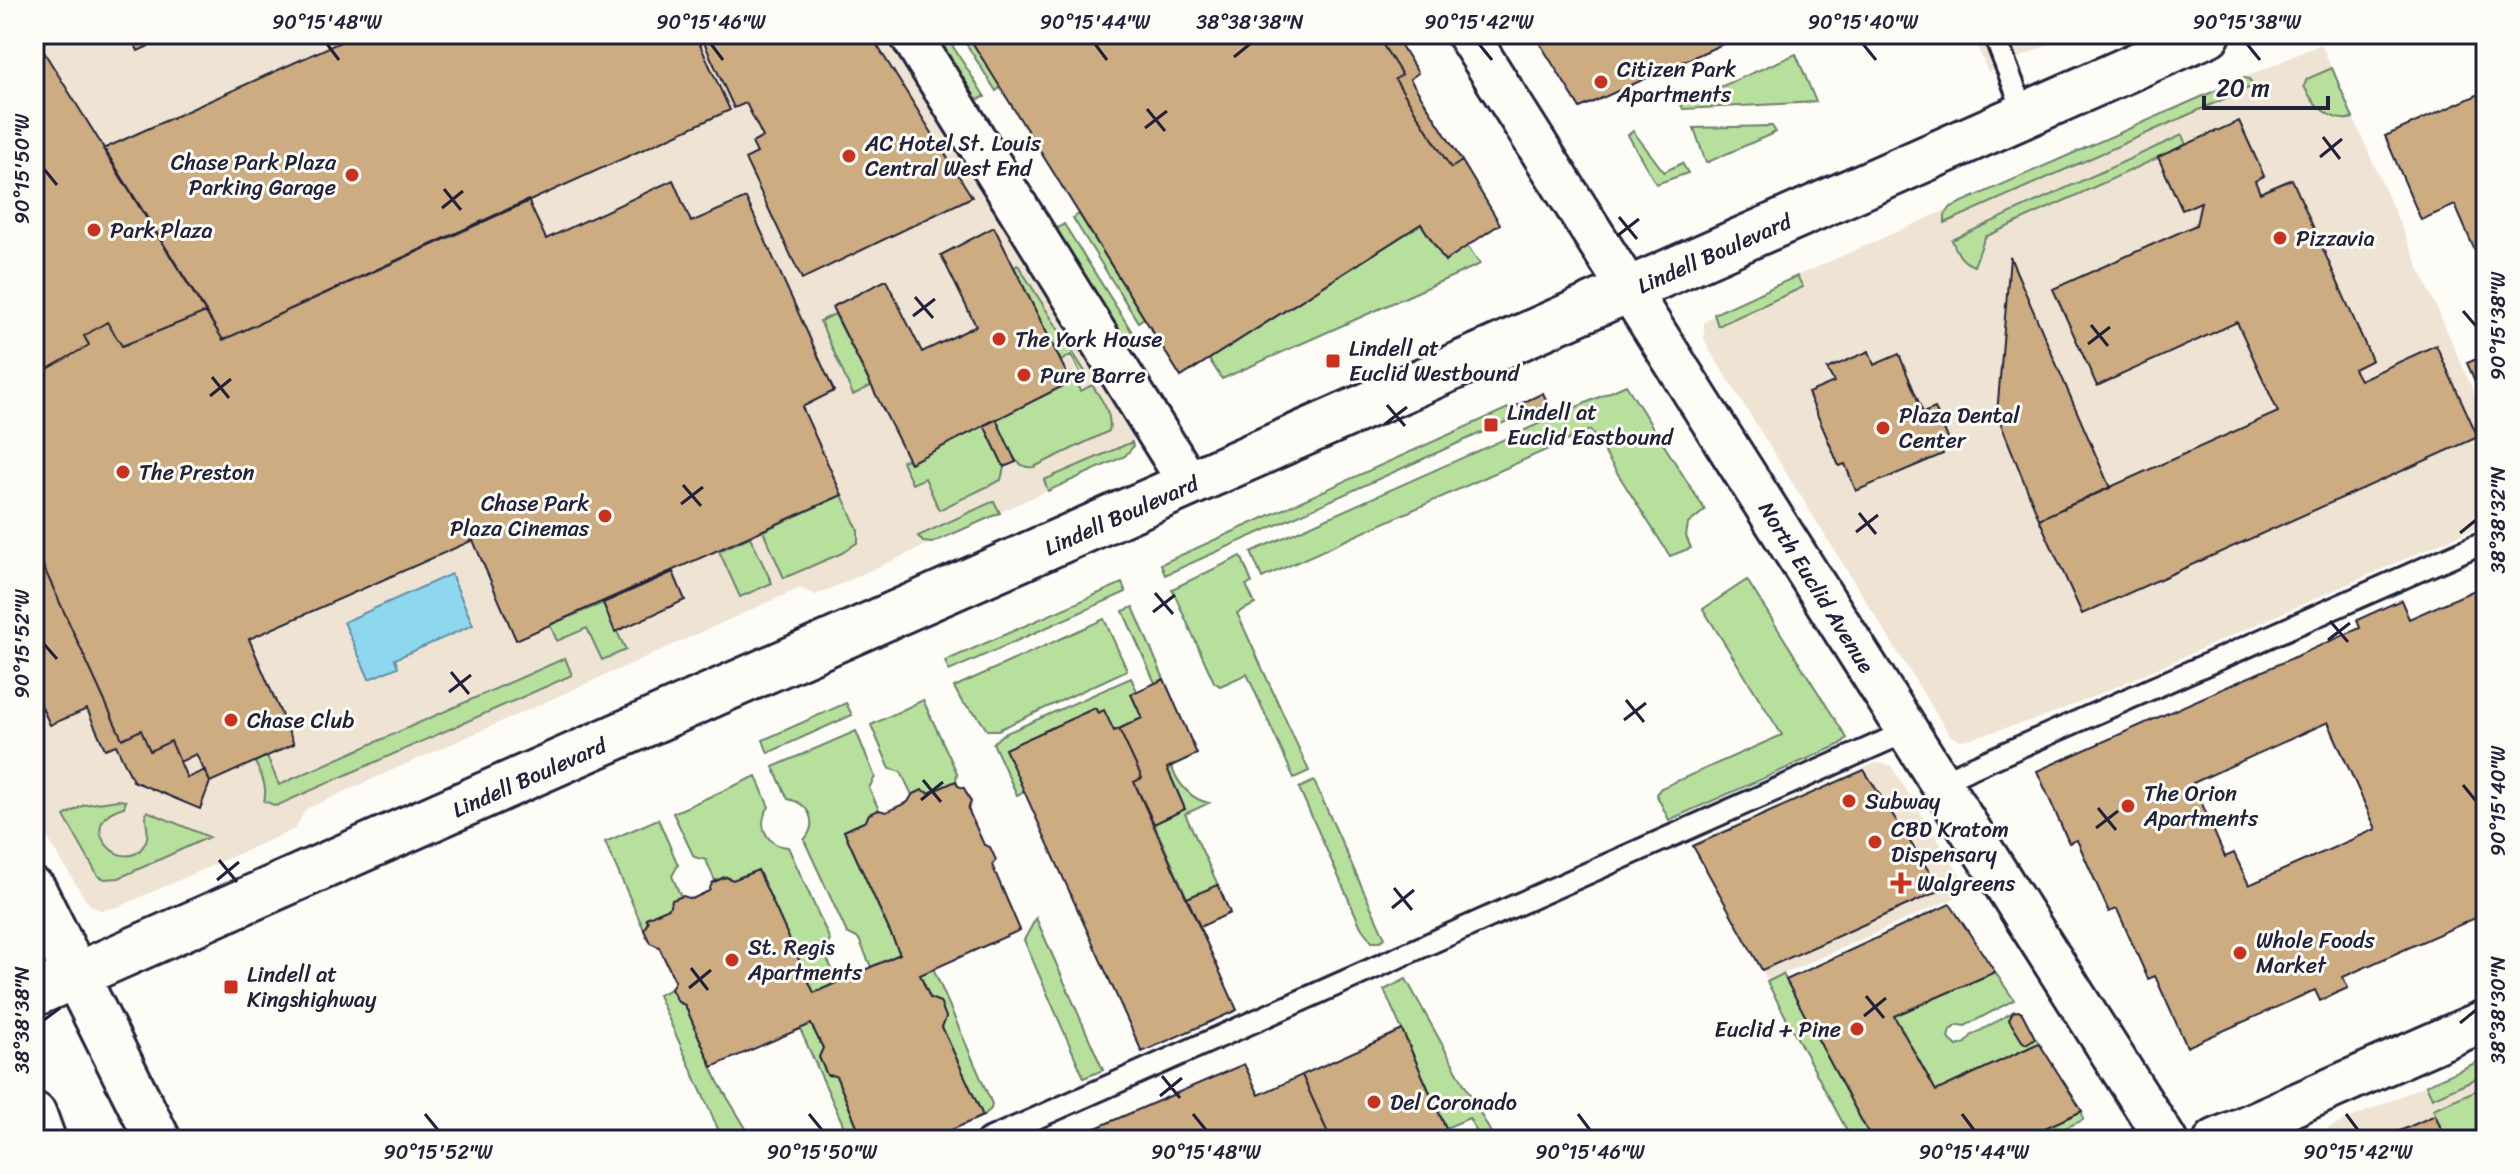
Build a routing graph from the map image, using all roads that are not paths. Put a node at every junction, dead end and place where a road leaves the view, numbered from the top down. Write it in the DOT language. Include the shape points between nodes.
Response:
graph roads {
  1 [pos="910,34"];
  2 [pos="1467,34"];
  3 [pos="1994,34"];
  4 [pos="2208,34"];
  5 [pos="2025,115"];
  6 [pos="1630,291"];
  7 [pos="1190,485"];
  8 [pos="2486,541"];
  9 [pos="1908,731"];
  10 [pos="1940,782"];
  11 [pos="34,891"];
  12 [pos="76,975"];
  13 [pos="34,994"];
  14 [pos="2486,1020"];
  15 [pos="34,1115"];
  16 [pos="43,1140"];
  17 [pos="158,1140"];
  18 [pos="987,1140"];
  19 [pos="2166,1140"];
  20 [pos="2215,1140"];
  1 -- 7 [label="street"];
  2 -- 6 [label="street, North Euclid Avenue"];
  3 -- 5 [label="lane"];
  4 -- 5 [label="main road, Lindell Boulevard"];
  5 -- 6 [label="main road, Lindell Boulevard"];
  6 -- 7 [label="main road, Lindell Boulevard"];
  6 -- 9 [label="street, North Euclid Avenue"];
  7 -- 12 [label="main road, Lindell Boulevard"];
  8 -- 10 [label="lane"];
  9 -- 10 [label="street, North Euclid Avenue"];
  9 -- 18 [label="lane"];
  10 -- 19 [label="street, North Euclid Avenue"];
  11 -- 12 [label="main road"];
  12 -- 13 [label="main road, Lindell Boulevard"];
  12 -- 17 [label="main road"];
  14 -- 20 [label="street"];
  15 -- 16 [label="main road"];
}
